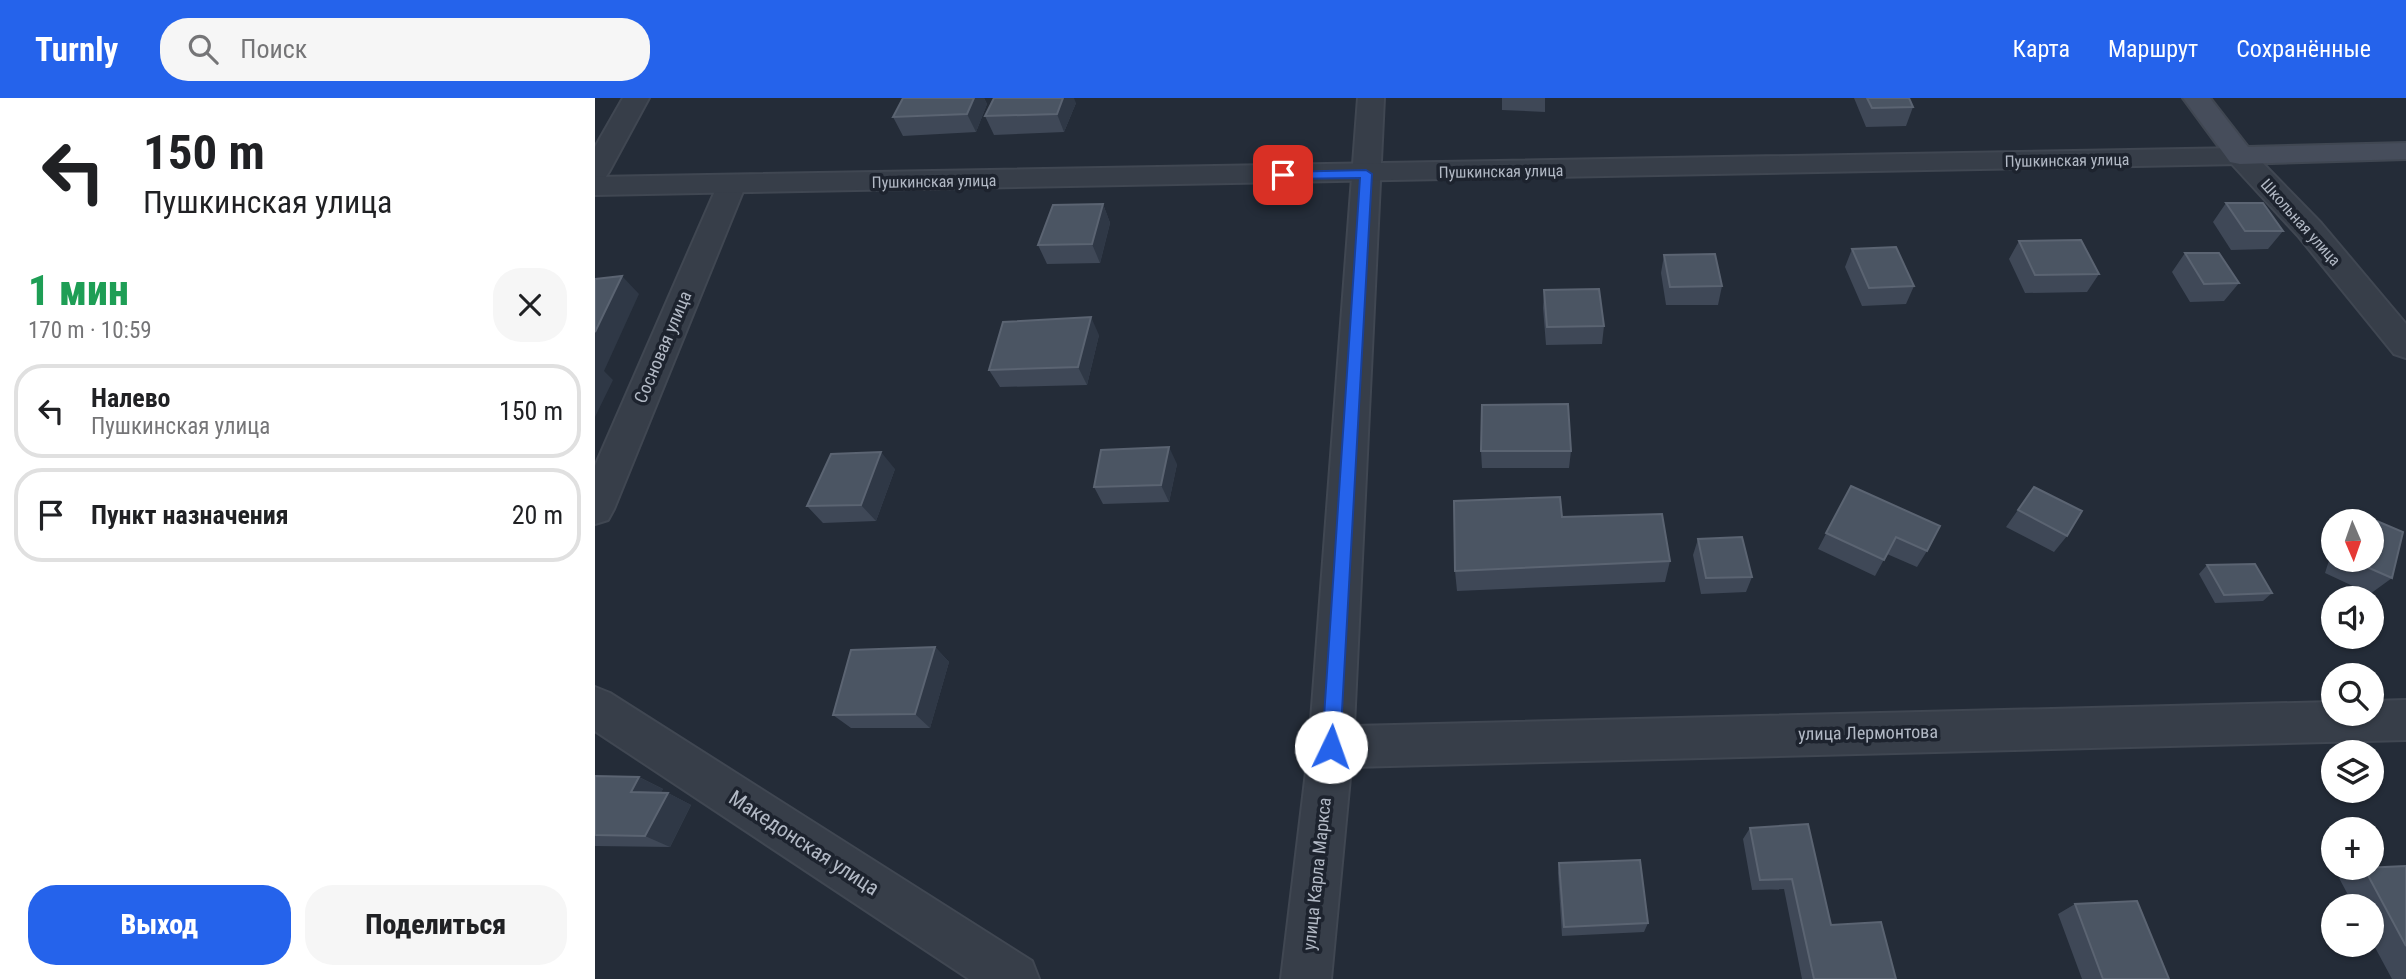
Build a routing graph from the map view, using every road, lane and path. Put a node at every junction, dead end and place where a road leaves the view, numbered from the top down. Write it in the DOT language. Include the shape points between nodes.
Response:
graph roads {
  1 [pos="636,98"];
  2 [pos="1371,98"];
  3 [pos="2196,98"];
  4 [pos="2406,151"];
  5 [pos="2240,156"];
  6 [pos="595,172"];
  7 [pos="1366,174"];
  8 [pos="731,184"];
  9 [pos="595,186"];
  10 [pos="2406,346"];
  11 [pos="595,509"];
  12 [pos="595,707"];
  13 [pos="2406,720"];
  14 [pos="1331,747"];
  15 [pos="1014,979"];
  16 [pos="1306,979"];
  1 -- 6 [label="street"];
  2 -- 7 [label="street, улица Карла Маркса"];
  3 -- 5 [label="main road, Школьная улица"];
  4 -- 5 [label="main road, Пушкинская улица"];
  5 -- 7 [label="street, Пушкинская улица"];
  5 -- 10 [label="street, Школьная улица" via="2311,230"];
  7 -- 8 [label="street, Пушкинская улица"];
  7 -- 14 [label="street, улица Карла Маркса"];
  8 -- 9 [label="street, Пушкинская улица"];
  8 -- 11 [label="street, Сосновая улица"];
  12 -- 15 [label="street, Македонская улица"];
  13 -- 14 [label="street, улица Лермонтова"];
  14 -- 16 [label="street, улица Карла Маркса"];
}
